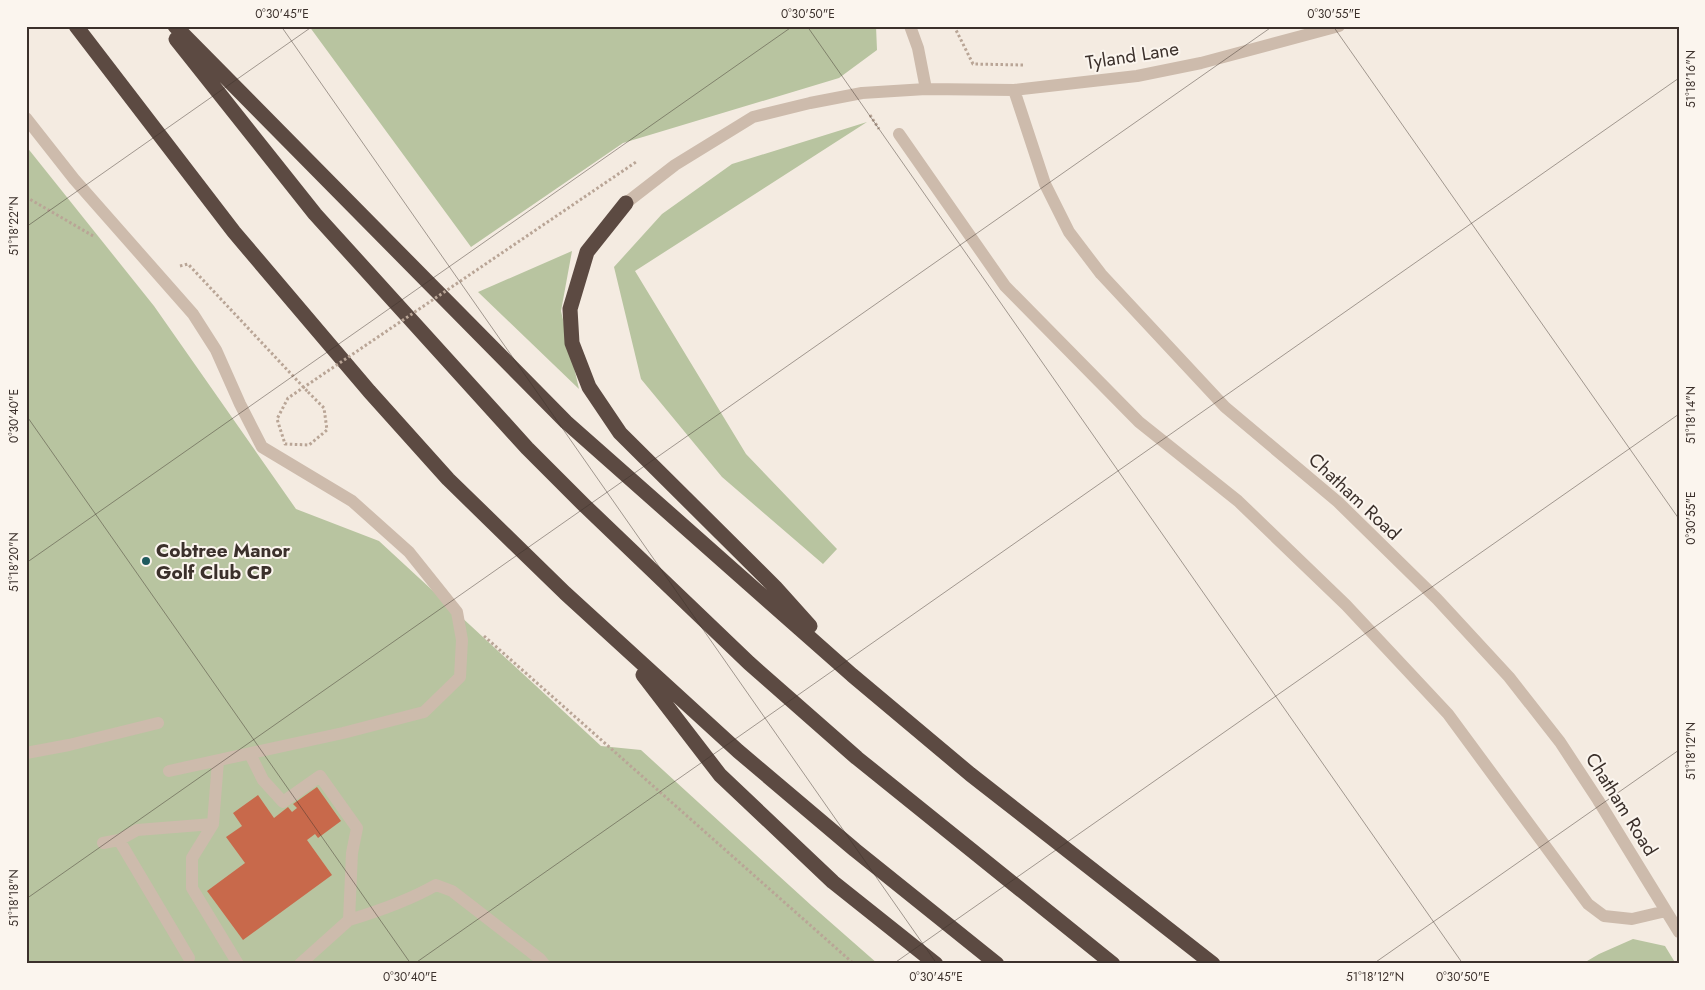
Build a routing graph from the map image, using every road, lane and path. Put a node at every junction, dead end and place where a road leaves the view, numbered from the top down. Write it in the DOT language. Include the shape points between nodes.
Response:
graph roads {
  1 [pos="76,26"];
  2 [pos="166,26"];
  3 [pos="175,26"];
  4 [pos="910,26"];
  5 [pos="954,26"];
  6 [pos="1339,26"];
  7 [pos="1030,65"];
  8 [pos="926,89"];
  9 [pos="1014,90"];
  10 [pos="26,118"];
  11 [pos="899,134"];
  12 [pos="636,162"];
  13 [pos="26,197"];
  14 [pos="626,203"];
  15 [pos="97,239"];
  16 [pos="156,274"];
  17 [pos="457,612"];
  18 [pos="620,644"];
  19 [pos="852,675"];
  20 [pos="158,723"];
  21 [pos="26,753"];
  22 [pos="250,754"];
  23 [pos="218,761"];
  24 [pos="169,771"];
  25 [pos="213,824"];
  26 [pos="119,840"];
  27 [pos="103,843"];
  28 [pos="1666,911"];
  29 [pos="349,920"];
  30 [pos="1679,932"];
  31 [pos="189,958"];
  32 [pos="238,964"];
  33 [pos="300,964"];
  34 [pos="544,964"];
  35 [pos="854,964"];
  36 [pos="936,964"];
  37 [pos="997,964"];
  38 [pos="1113,964"];
  39 [pos="1212,964"];
  1 -- 18 [label="highway" via="234,232 369,391 448,479"];
  2 -- 38 [label="highway" via="315,214 527,448 584,505 749,662 857,758"];
  3 -- 19 [label="highway" via="566,422"];
  4 -- 8 [label="street"];
  5 -- 7 [label="path" via="973,64"];
  6 -- 9 [label="street, Tyland Lane" via="1183,67 1137,76"];
  8 -- 9 [label="street, Tyland Lane"];
  8 -- 14 [label="street, Tyland Lane" via="862,93 753,117 675,165"];
  9 -- 28 [label="street, Chatham Road" via="1045,184 1069,232 1101,274 1225,407 1338,502 1437,599 1509,677 1560,742"];
  10 -- 16 [label="street"];
  11 -- 28 [label="street" via="1005,286 1139,422 1238,501 1346,605 1448,714 1588,904 1604,916 1632,919"];
  12 -- 16 [label="path, bridge" via="288,398 277,419 285,444 309,445 327,430 324,408 308,392 188,264"];
  13 -- 15 [label="path"];
  14 -- 19 [label="highway" via="587,252 570,309 572,343 588,387 620,433 775,586"];
  16 -- 17 [label="street" via="193,314 216,350 262,447 352,502 409,552"];
  17 -- 22 [label="street" via="462,640 460,677 424,712"];
  17 -- 35 [label="path"];
  18 -- 36 [label="highway" via="720,775 833,882"];
  18 -- 37 [label="highway" via="738,751"];
  19 -- 39 [label="highway" via="970,774"];
  20 -- 21 [label="street"];
  22 -- 23 [label="street"];
  22 -- 29 [label="street" via="263,780 283,802 320,776 357,828 352,853"];
  23 -- 24 [label="street"];
  23 -- 25 [label="street"];
  25 -- 26 [label="street" via="137,830"];
  25 -- 32 [label="street" via="192,858 192,888"];
  26 -- 27 [label="street"];
  26 -- 31 [label="street"];
  28 -- 30 [label="street, Chatham Road"];
  29 -- 33 [label="street"];
  29 -- 34 [label="street" via="417,896 436,885 452,891"];
}
